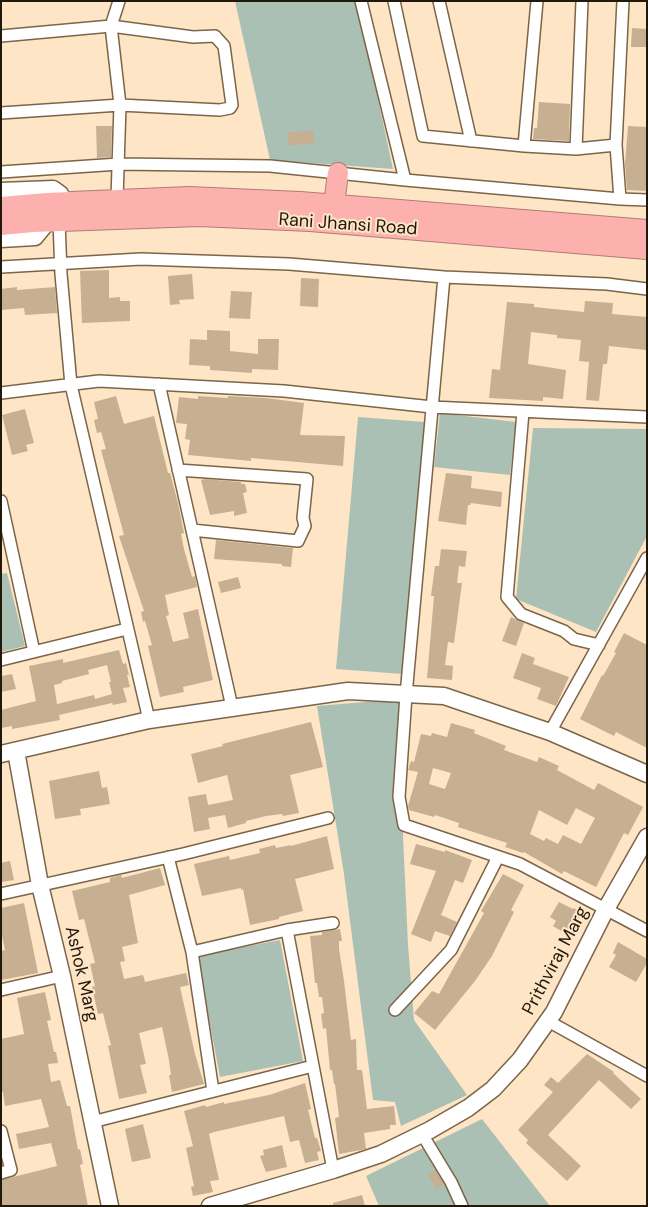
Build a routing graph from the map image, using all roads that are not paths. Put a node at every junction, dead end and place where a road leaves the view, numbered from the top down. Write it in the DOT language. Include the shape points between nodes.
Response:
graph roads {
  1 [pos="119,1"];
  2 [pos="361,1"];
  3 [pos="394,1"];
  4 [pos="440,1"];
  5 [pos="538,1"];
  6 [pos="582,1"];
  7 [pos="623,1"];
  8 [pos="111,26"];
  9 [pos="1,36"];
  10 [pos="120,105"];
  11 [pos="1,113"];
  12 [pos="471,141"];
  13 [pos="616,145"];
  14 [pos="524,146"];
  15 [pos="576,148"];
  16 [pos="119,164"];
  17 [pos="1,172"];
  18 [pos="338,173"];
  19 [pos="405,180"];
  20 [pos="118,199"];
  21 [pos="620,200"];
  22 [pos="647,200"];
  23 [pos="334,205"];
  24 [pos="4,215"];
  25 [pos="412,220"];
  26 [pos="54,221"];
  27 [pos="451,224"];
  28 [pos="647,230"];
  29 [pos="647,249"];
  30 [pos="60,264"];
  31 [pos="1,267"];
  32 [pos="444,277"];
  33 [pos="647,289"];
  34 [pos="159,384"];
  35 [pos="71,385"];
  36 [pos="1,393"];
  37 [pos="432,407"];
  38 [pos="524,412"];
  39 [pos="647,417"];
  40 [pos="178,470"];
  41 [pos="1,501"];
  42 [pos="192,530"];
  43 [pos="647,558"];
  44 [pos="127,629"];
  45 [pos="600,645"];
  46 [pos="34,652"];
  47 [pos="1,660"];
  48 [pos="406,695"];
  49 [pos="232,708"];
  50 [pos="149,720"];
  51 [pos="550,732"];
  52 [pos="8,752"];
  53 [pos="647,774"];
  54 [pos="328,818"];
  55 [pos="647,837"];
  56 [pos="168,857"];
  57 [pos="498,857"];
  58 [pos="40,885"];
  59 [pos="1,894"];
  60 [pos="606,909"];
  61 [pos="333,923"];
  62 [pos="287,930"];
  63 [pos="647,931"];
  64 [pos="192,952"];
  65 [pos="62,976"];
  66 [pos="1,990"];
  67 [pos="395,1010"];
  68 [pos="548,1021"];
  69 [pos="313,1066"];
  70 [pos="647,1076"];
  71 [pos="214,1091"];
  72 [pos="92,1122"];
  73 [pos="1,1131"];
  74 [pos="422,1134"];
  75 [pos="334,1170"];
  76 [pos="1,1173"];
  77 [pos="110,1206"];
  78 [pos="210,1206"];
  79 [pos="462,1206"];
  1 -- 8 [label="street"];
  2 -- 19 [label="street"];
  3 -- 12 [label="street" via="424,136"];
  4 -- 12 [label="street"];
  5 -- 14 [label="street"];
  6 -- 15 [label="street"];
  7 -- 13 [label="street"];
  8 -- 9 [label="street"];
  8 -- 10 [label="street"];
  8 -- 10 [label="street" via="193,37 215,36 224,46 232,105 220,110"];
  10 -- 11 [label="street"];
  10 -- 16 [label="street"];
  12 -- 14 [label="street"];
  13 -- 15 [label="street"];
  13 -- 21 [label="street"];
  14 -- 15 [label="street"];
  16 -- 17 [label="street"];
  16 -- 18 [label="street" via="270,166"];
  16 -- 20 [label="street"];
  18 -- 19 [label="street"];
  18 -- 23 [label="highway"];
  19 -- 21 [label="street"];
  20 -- 23 [label="highway, Rani Jhansi Road" via="189,197"];
  20 -- 24 [label="highway, Rani Jhansi Road" via="64,202"];
  21 -- 22 [label="street"];
  23 -- 25 [label="highway, Rani Jhansi Road"];
  24 -- 26 [label="highway, Rani Jhansi Road"];
  25 -- 26 [label="highway, Rani Jhansi Road" via="310,221 199,216"];
  25 -- 27 [label="highway, Rani Jhansi Road"];
  26 -- 30 [label="street"];
  27 -- 28 [label="highway, Rani Jhansi Road"];
  27 -- 29 [label="highway, Rani Jhansi Road"];
  30 -- 31 [label="street"];
  30 -- 32 [label="street" via="151,259 290,264"];
  30 -- 35 [label="street"];
  32 -- 33 [label="street" via="607,284"];
  32 -- 37 [label="street"];
  34 -- 35 [label="street" via="99,382"];
  34 -- 37 [label="street" via="284,390"];
  34 -- 40 [label="street"];
  35 -- 36 [label="street"];
  35 -- 44 [label="street"];
  37 -- 38 [label="street"];
  37 -- 48 [label="street"];
  38 -- 39 [label="street"];
  38 -- 45 [label="street" via="507,597 521,614 574,638"];
  40 -- 42 [label="street"];
  40 -- 42 [label="street" via="307,480 305,526 298,541"];
  41 -- 46 [label="street"];
  42 -- 49 [label="street"];
  43 -- 45 [label="street"];
  44 -- 46 [label="street"];
  44 -- 50 [label="street"];
  45 -- 51 [label="street"];
  46 -- 47 [label="street"];
  48 -- 49 [label="street" via="348,691"];
  48 -- 51 [label="street" via="444,696"];
  48 -- 57 [label="street" via="399,797 404,826"];
  49 -- 50 [label="street"];
  50 -- 52 [label="street"];
  51 -- 53 [label="street"];
  52 -- 58 [label="street, Ashok Marg"];
  54 -- 56 [label="street"];
  55 -- 60 [label="street, Prithviraj Marg"];
  56 -- 58 [label="street"];
  56 -- 64 [label="street"];
  57 -- 60 [label="street" via="520,864"];
  57 -- 67 [label="street" via="450,950"];
  58 -- 59 [label="street"];
  58 -- 65 [label="street, Ashok Marg"];
  60 -- 63 [label="street"];
  60 -- 68 [label="street, Prithviraj Marg"];
  61 -- 62 [label="street"];
  62 -- 64 [label="street"];
  62 -- 69 [label="street"];
  64 -- 71 [label="street"];
  65 -- 66 [label="street"];
  65 -- 72 [label="street, Ashok Marg"];
  68 -- 70 [label="street"];
  68 -- 74 [label="street, Prithviraj Marg" via="520,1060 492,1089 468,1108"];
  69 -- 71 [label="street"];
  69 -- 75 [label="street"];
  71 -- 72 [label="street"];
  72 -- 77 [label="street, Ashok Marg"];
  73 -- 76 [label="street" via="12,1170"];
  74 -- 75 [label="street, Prithviraj Marg" via="381,1154"];
  74 -- 79 [label="street"];
  75 -- 78 [label="street, Prithviraj Marg"];
}
